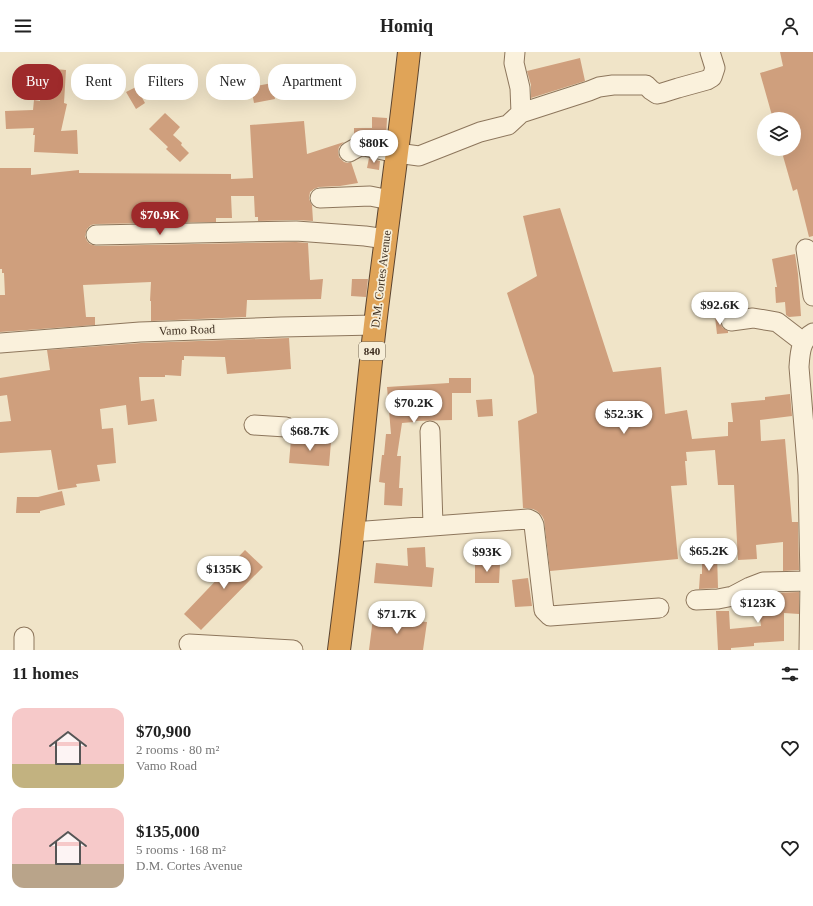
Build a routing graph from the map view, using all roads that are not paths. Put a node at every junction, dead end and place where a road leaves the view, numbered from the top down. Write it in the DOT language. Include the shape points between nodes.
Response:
graph roads {
  1 [pos="409,52"];
  2 [pos="515,52"];
  3 [pos="710,52"];
  4 [pos="521,113"];
  5 [pos="349,152"];
  6 [pos="397,154"];
  7 [pos="320,198"];
  8 [pos="390,200"];
  9 [pos="96,235"];
  10 [pos="386,239"];
  11 [pos="806,249"];
  12 [pos="813,296"];
  13 [pos="731,322"];
  14 [pos="375,325"];
  15 [pos="808,338"];
  16 [pos="0,343"];
  17 [pos="254,425"];
  18 [pos="286,427"];
  19 [pos="430,431"];
  20 [pos="433,526"];
  21 [pos="353,532"];
  22 [pos="810,581"];
  23 [pos="696,600"];
  24 [pos="659,608"];
  25 [pos="189,644"];
  26 [pos="292,650"];
  27 [pos="340,650"];
  28 [pos="809,650"];
  1 -- 6 [label="highway, D.M. Cortes Avenue / 840"];
  2 -- 4 [label="street" via="514,64 520,88"];
  3 -- 4 [label="street" via="714,68 712,77 707,80 656,94 643,84 599,87"];
  4 -- 6 [label="street" via="508,125 480,132 419,156"];
  5 -- 6 [label="street" via="364,146"];
  6 -- 8 [label="highway, D.M. Cortes Avenue / 840"];
  7 -- 8 [label="street" via="370,196"];
  8 -- 10 [label="highway, D.M. Cortes Avenue / 840"];
  9 -- 10 [label="street" via="296,231"];
  10 -- 14 [label="highway, D.M. Cortes Avenue / 840"];
  11 -- 12 [label="street"];
  13 -- 15 [label="street" via="763,319 777,322"];
  14 -- 16 [label="street, Vamo Road" via="140,332"];
  14 -- 21 [label="highway, D.M. Cortes Avenue / 840"];
  15 -- 22 [label="street" via="800,354 799,367 808,475"];
  17 -- 18 [label="street"];
  19 -- 20 [label="street"];
  20 -- 21 [label="street"];
  20 -- 24 [label="street" via="528,519 532,521 544,610 550,616"];
  21 -- 27 [label="highway, D.M. Cortes Avenue / 840"];
  22 -- 23 [label="street" via="763,582 733,596"];
  22 -- 28 [label="street"];
  25 -- 26 [label="street"];
}
